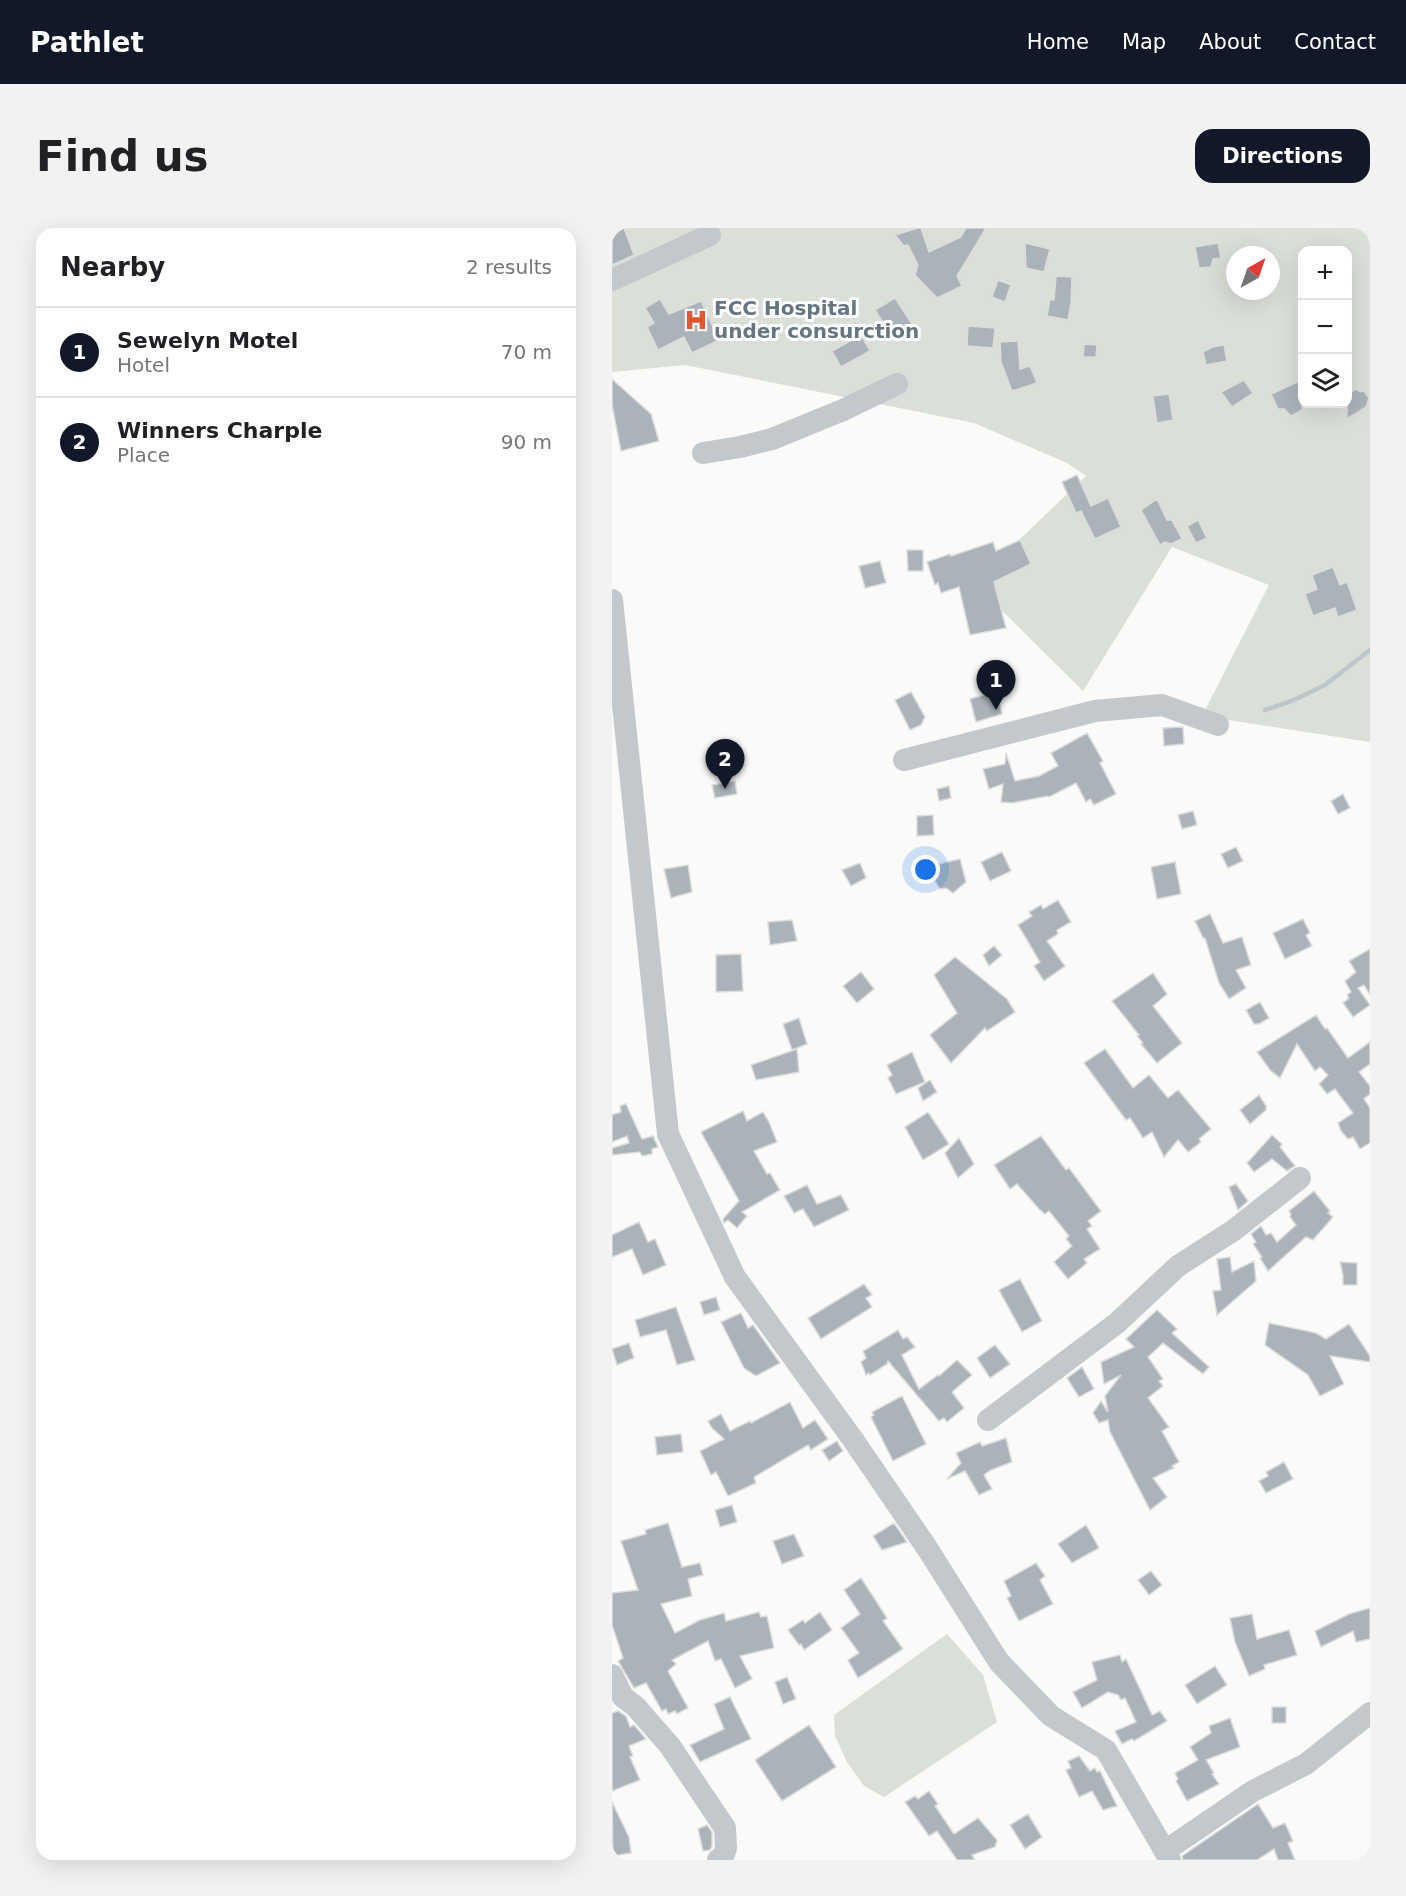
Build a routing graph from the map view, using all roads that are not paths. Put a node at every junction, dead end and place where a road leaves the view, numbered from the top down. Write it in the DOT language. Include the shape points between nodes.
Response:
graph roads {
  1 [pos="710,235"];
  2 [pos="612,280"];
  3 [pos="897,384"];
  4 [pos="703,453"];
  5 [pos="612,600"];
  6 [pos="1218,725"];
  7 [pos="904,760"];
  8 [pos="1300,1178"];
  9 [pos="988,1420"];
  10 [pos="612,1675"];
  11 [pos="1370,1713"];
  12 [pos="1167,1856"];
  13 [pos="718,1860"];
  1 -- 2 [label="street"];
  3 -- 4 [label="street" via="772,439"];
  5 -- 12 [label="street" via="668,1134 735,1277 854,1441 999,1662 1051,1716 1106,1750"];
  6 -- 7 [label="street" via="1162,705 1095,711"];
  8 -- 9 [label="street" via="1234,1230 1178,1266 1117,1323"];
  10 -- 13 [label="street" via="623,1697 670,1746 725,1828 726,1848"];
  11 -- 12 [label="street" via="1306,1764 1252,1791"];
}
